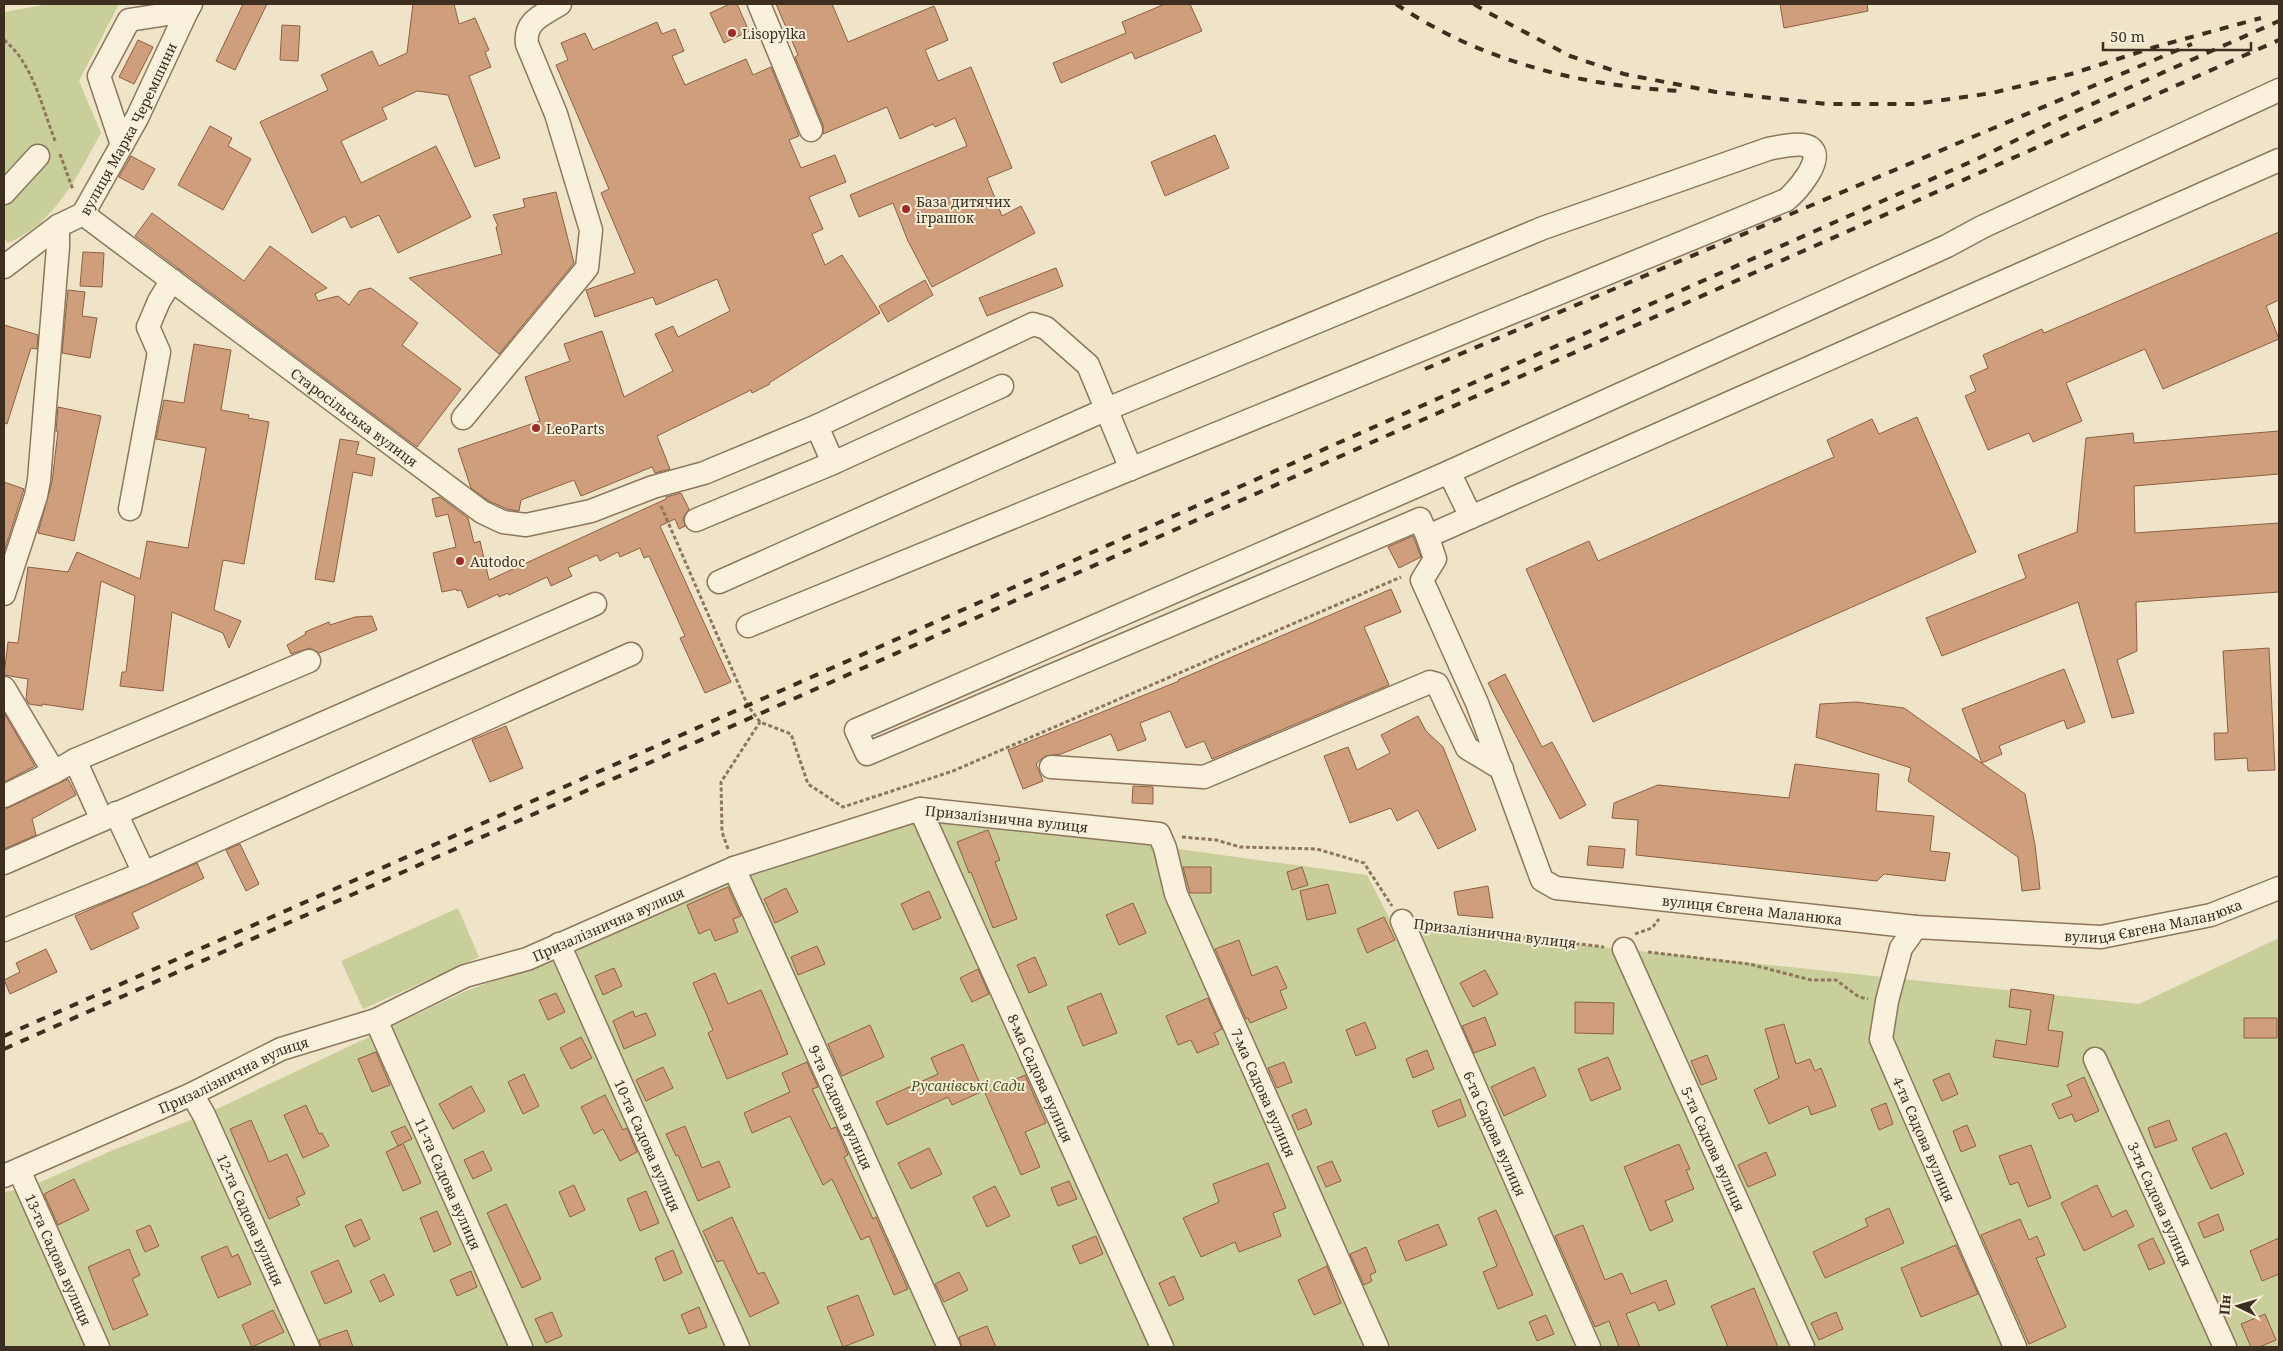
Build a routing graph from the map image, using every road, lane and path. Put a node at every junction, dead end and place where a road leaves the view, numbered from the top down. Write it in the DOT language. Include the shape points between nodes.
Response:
graph roads {
  1 [pos="560,4"];
  2 [pos="759,4"];
  3 [pos="189,6"];
  4 [pos="4,40"];
  5 [pos="2279,90"];
  6 [pos="812,130"];
  7 [pos="122,146"];
  8 [pos="38,156"];
  9 [pos="2279,160"];
  10 [pos="4,193"];
  11 [pos="83,214"];
  12 [pos="58,226"];
  13 [pos="8,260"];
  14 [pos="172,280"];
  15 [pos="1002,386"];
  16 [pos="1107,409"];
  17 [pos="463,418"];
  18 [pos="817,426"];
  19 [pos="833,463"];
  20 [pos="1131,469"];
  21 [pos="1449,472"];
  22 [pos="130,509"];
  23 [pos="1471,517"];
  24 [pos="696,520"];
  25 [pos="1428,538"];
  26 [pos="719,582"];
  27 [pos="4,594"];
  28 [pos="595,604"];
  29 [pos="748,626"];
  30 [pos="631,654"];
  31 [pos="309,661"];
  32 [pos="4,688"];
  33 [pos="760,722"];
  34 [pos="75,760"];
  35 [pos="1051,767"];
  36 [pos="1502,769"];
  37 [pos="54,772"];
  38 [pos="4,796"];
  39 [pos="920,809"];
  40 [pos="109,816"];
  41 [pos="1159,834"];
  42 [pos="4,863"];
  43 [pos="734,868"];
  44 [pos="144,873"];
  45 [pos="2279,888"];
  46 [pos="1676,900"];
  47 [pos="1402,921"];
  48 [pos="1916,926"];
  49 [pos="4,930"];
  50 [pos="1618,942"];
  51 [pos="559,944"];
  52 [pos="1598,946"];
  53 [pos="1887,1001"];
  54 [pos="376,1020"];
  55 [pos="2096,1059"];
  56 [pos="192,1094"];
  57 [pos="11,1173"];
  58 [pos="98,1347"];
  59 [pos="308,1347"];
  60 [pos="521,1347"];
  61 [pos="738,1347"];
  62 [pos="949,1347"];
  63 [pos="1162,1347"];
  64 [pos="1377,1347"];
  65 [pos="1589,1347"];
  66 [pos="1803,1347"];
  67 [pos="2015,1347"];
  68 [pos="2225,1347"];
  1 -- 17 [label="street" via="533,21 526,36 556,114 591,230 587,268"];
  2 -- 6 [label="street"];
  3 -- 7 [label="street, вулиця Марка Черемшини"];
  3 -- 7 [label="street" via="129,20 99,76"];
  4 -- 11 [label="path" via="27,67"];
  5 -- 21 [label="street" via="1947,246"];
  7 -- 11 [label="street, вулиця Марка Черемшини"];
  8 -- 10 [label="street"];
  9 -- 23 [label="street"];
  11 -- 12 [label="street, вулиця Марка Черемшини"];
  11 -- 14 [label="street, Старосільська вулиця"];
  12 -- 13 [label="street, вулиця Марка Черемшини"];
  12 -- 27 [label="street" via="39,480"];
  14 -- 18 [label="street, Старосільська вулиця" via="482,512 503,522 526,525 590,511 652,487 704,473"];
  14 -- 22 [label="street" via="148,327 159,352"];
  15 -- 19 [label="street"];
  16 -- 18 [label="street, Старосільська вулиця" via="1088,365 1046,328 1034,324"];
  16 -- 20 [label="street, Старосільська вулиця"];
  16 -- 20 [label="street" via="1543,228 1768,149 1806,146 1814,153 1813,166 1794,194 1786,200"];
  16 -- 26 [label="street"];
  18 -- 19 [label="street"];
  19 -- 24 [label="street"];
  20 -- 29 [label="street"];
  21 -- 23 [label="street"];
  21 -- 25 [label="street" via="856,730 868,754 1420,519"];
  23 -- 25 [label="street"];
  25 -- 36 [label="street, вулиця Євгена Маланюка" via="1435,560 1422,580 1477,703"];
  28 -- 40 [label="street"];
  30 -- 44 [label="street"];
  31 -- 34 [label="street"];
  32 -- 37 [label="street"];
  33 -- 43 [label="path" via="722,782 722,832"];
  34 -- 37 [label="street"];
  34 -- 40 [label="street"];
  35 -- 36 [label="street" via="1204,777 1430,682 1437,684 1467,748"];
  36 -- 46 [label="street, вулиця Євгена Маланюка" via="1542,880 1547,884 1556,888"];
  37 -- 38 [label="street"];
  39 -- 41 [label="street, Призалізнична вулиця"];
  39 -- 43 [label="street, Призалізнична вулиця"];
  39 -- 63 [label="street, 8-ма Садова вулиця"];
  40 -- 42 [label="street"];
  40 -- 44 [label="street"];
  41 -- 47 [label="path, Призалізнична вулиця" via="1216,840 1240,847 1317,849 1364,863"];
  41 -- 64 [label="street, 7-ма Садова вулиця" via="1176,894"];
  43 -- 51 [label="street, Призалізнична вулиця"];
  43 -- 62 [label="street, 9-та Садова вулиця"];
  44 -- 49 [label="street"];
  45 -- 48 [label="street, вулиця Євгена Маланюка" via="2211,915 2102,937"];
  46 -- 48 [label="street, вулиця Євгена Маланюка"];
  46 -- 50 [label="path" via="1652,928"];
  47 -- 52 [label="path, Призалізнична вулиця"];
  47 -- 65 [label="street, 6-та Садова вулиця"];
  48 -- 53 [label="street, 4-та Садова вулиця" via="1901,948"];
  50 -- 52 [label="path, Призалізнична вулиця"];
  50 -- 52 [label="path"];
  50 -- 53 [label="path, Призалізнична вулиця" via="1749,964 1811,980 1836,980 1859,997"];
  50 -- 66 [label="street, 5-та Садова вулиця"];
  51 -- 54 [label="street, Призалізнична вулиця" via="527,959 465,976"];
  51 -- 61 [label="street, 10-та Садова вулиця"];
  53 -- 67 [label="street, 4-та Садова вулиця" via="1881,1039"];
  54 -- 56 [label="street, Призалізнична вулиця" via="282,1049"];
  54 -- 60 [label="street, 11-та Садова вулиця"];
  55 -- 68 [label="street, 3-тя Садова вулиця"];
  56 -- 57 [label="street, Призалізнична вулиця"];
  56 -- 59 [label="street, 12-та Садова вулиця"];
  57 -- 58 [label="street, 13-та Садова вулиця"];
}
